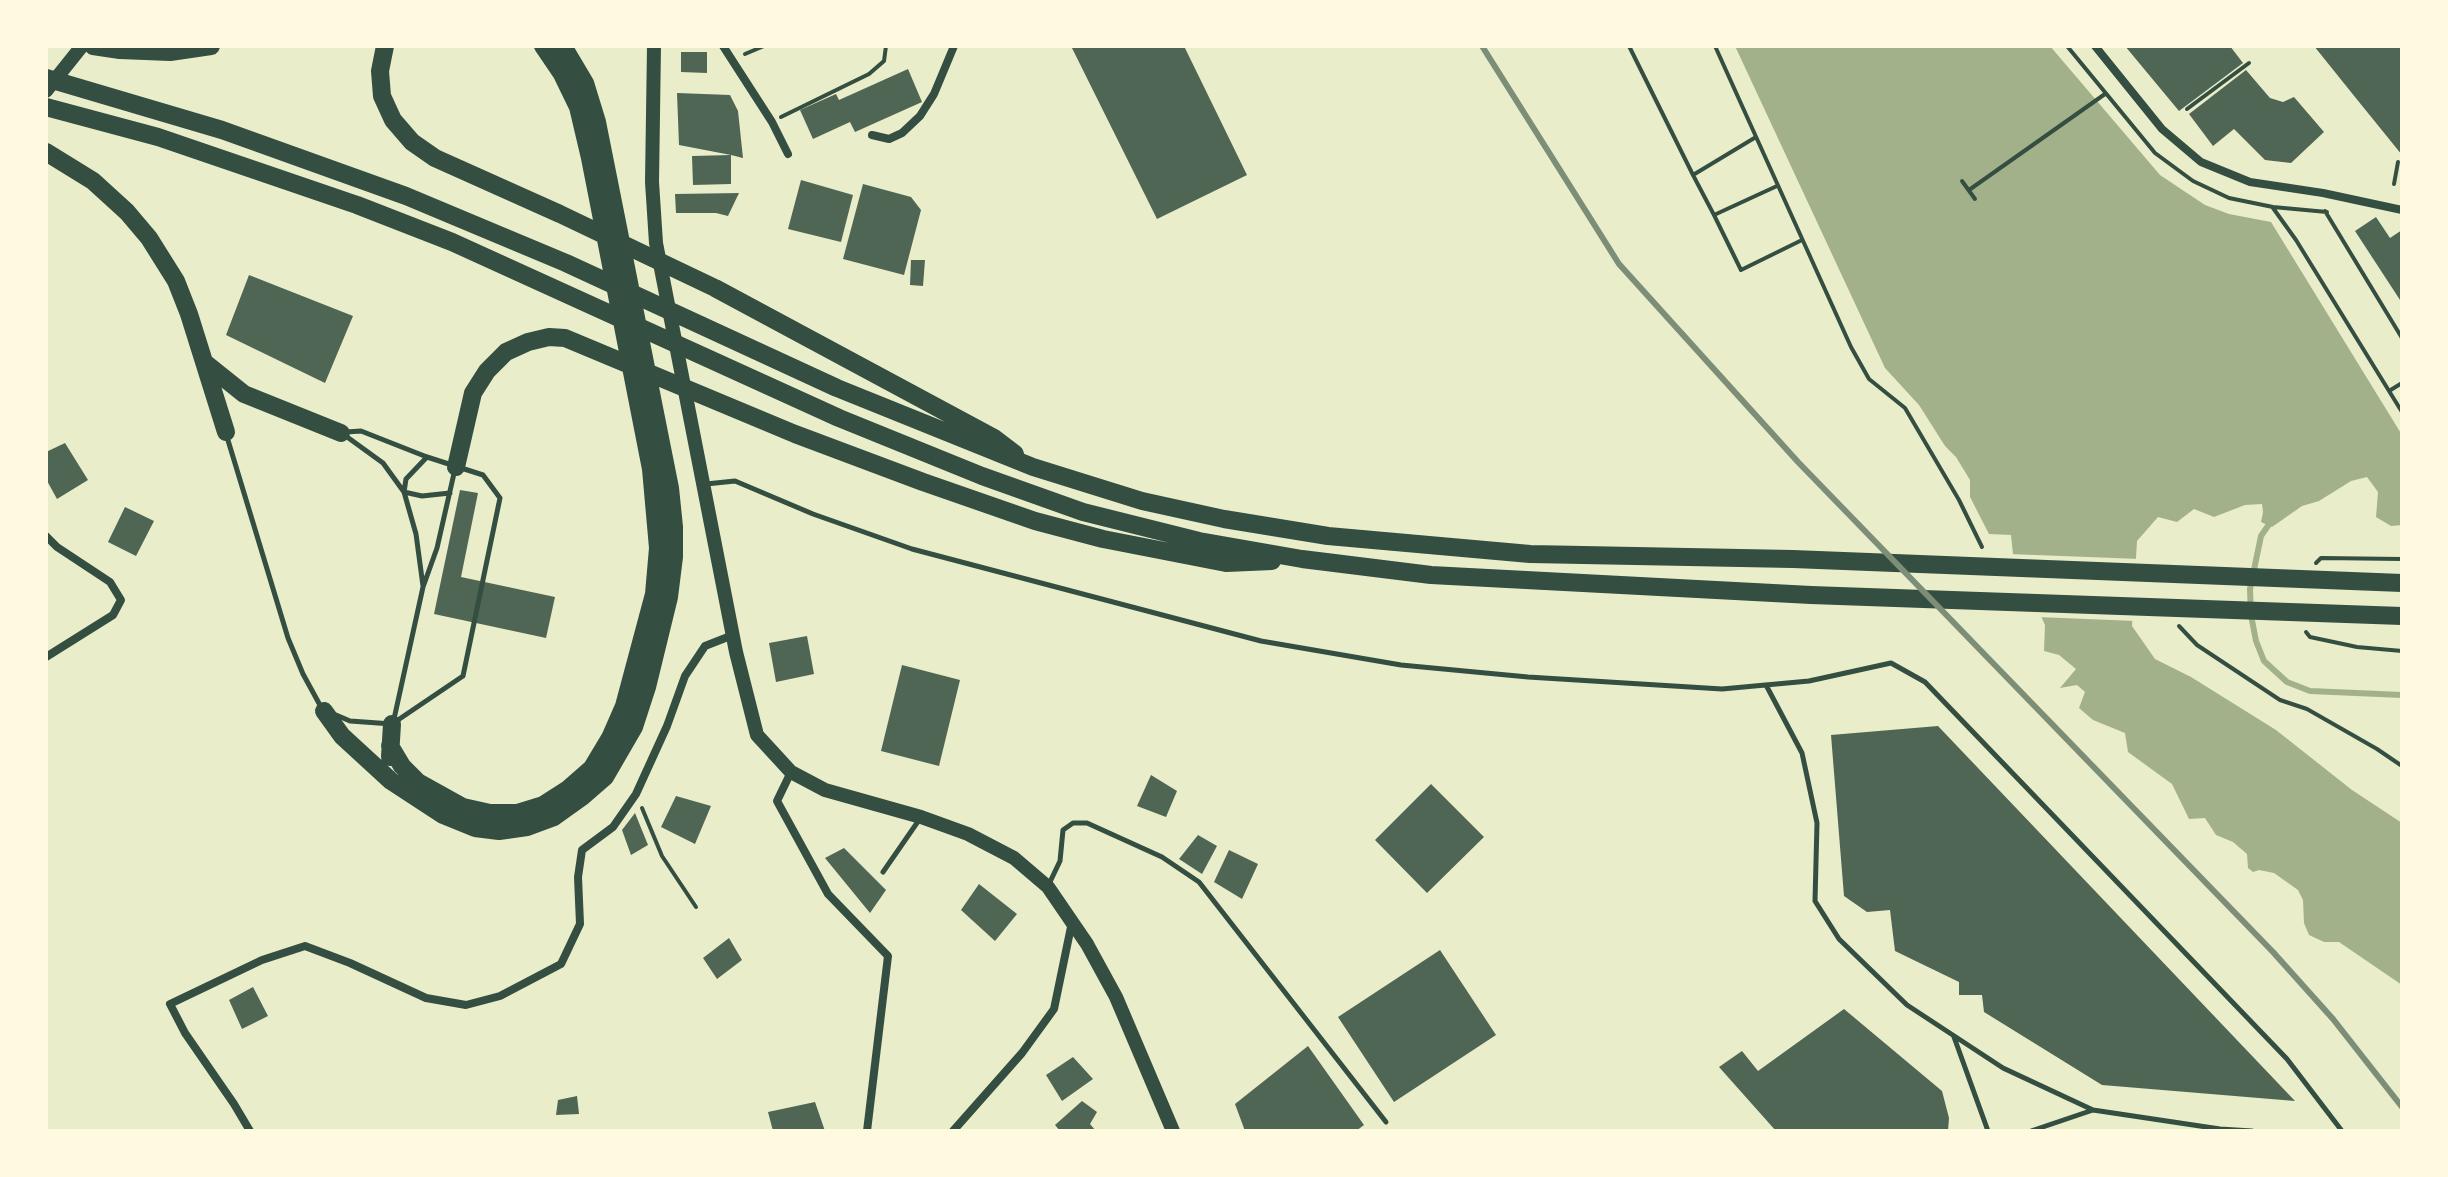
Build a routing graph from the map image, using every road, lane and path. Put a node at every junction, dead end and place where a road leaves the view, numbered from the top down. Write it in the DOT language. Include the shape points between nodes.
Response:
graph roads {
  1 [pos="82,46"];
  2 [pos="93,46"];
  3 [pos="211,46"];
  4 [pos="385,46"];
  5 [pos="543,46"];
  6 [pos="563,46"];
  7 [pos="654,46"];
  8 [pos="723,46"];
  9 [pos="764,46"];
  10 [pos="886,46"];
  11 [pos="954,46"];
  12 [pos="1629,46"];
  13 [pos="1715,46"];
  14 [pos="2095,46"];
  15 [pos="732,60"];
  16 [pos="2249,63"];
  17 [pos="46,78"];
  18 [pos="46,91"];
  19 [pos="2105,94"];
  20 [pos="46,107"];
  21 [pos="2187,109"];
  22 [pos="772,122"];
  23 [pos="872,135"];
  24 [pos="1756,137"];
  25 [pos="46,152"];
  26 [pos="788,154"];
  27 [pos="2398,162"];
  28 [pos="1693,175"];
  29 [pos="1962,181"];
  30 [pos="2394,184"];
  31 [pos="1777,186"];
  32 [pos="1969,190"];
  33 [pos="2314,192"];
  34 [pos="1975,199"];
  35 [pos="2273,207"];
  36 [pos="2402,210"];
  37 [pos="1714,215"];
  38 [pos="1802,240"];
  39 [pos="2402,338"];
  40 [pos="204,362"];
  41 [pos="2402,383"];
  42 [pos="2389,391"];
  43 [pos="2402,412"];
  44 [pos="226,432"];
  45 [pos="341,433"];
  46 [pos="427,457"];
  47 [pos="456,467"];
  48 [pos="1033,467"];
  49 [pos="705,484"];
  50 [pos="404,492"];
  51 [pos="451,492"];
  52 [pos="46,536"];
  53 [pos="1983,550"];
  54 [pos="1302,559"];
  55 [pos="2402,583"];
  56 [pos="423,587"];
  57 [pos="2402,616"];
  58 [pos="2176,617"];
  59 [pos="2303,627"];
  60 [pos="733,635"];
  61 [pos="2402,651"];
  62 [pos="46,657"];
  63 [pos="1766,685"];
  64 [pos="324,711"];
  65 [pos="392,724"];
  66 [pos="390,746"];
  67 [pos="2402,766"];
  68 [pos="791,772"];
  69 [pos="391,781"];
  70 [pos="636,794"];
  71 [pos="921,817"];
  72 [pos="883,872"];
  73 [pos="1048,887"];
  74 [pos="696,907"];
  75 [pos="1072,921"];
  76 [pos="1954,1036"];
  77 [pos="2093,1110"];
  78 [pos="1386,1122"];
  79 [pos="250,1131"];
  80 [pos="867,1131"];
  81 [pos="953,1131"];
  82 [pos="1173,1131"];
  83 [pos="1988,1131"];
  84 [pos="2031,1131"];
  85 [pos="2252,1131"];
  86 [pos="2342,1131"];
  1 -- 18 [label="main road"];
  2 -- 3 [label="highway" via="170,52"];
  4 -- 48 [label="highway" via="382,96 393,120 435,158 715,288 994,438"];
  5 -- 66 [label="highway" via="578,107 590,158 651,469 658,548 654,594 624,706 610,738 592,768 543,805 517,813 463,807 418,782"];
  6 -- 69 [label="highway" via="585,83 597,122 670,488 674,557 662,627 634,727 620,755 605,777 554,817 499,831 475,828 443,815"];
  7 -- 49 [label="main road" via="656,243"];
  8 -- 15 [label="street"];
  9 -- 15 [label="path"];
  10 -- 22 [label="path" via="884,61 869,74"];
  11 -- 23 [label="street" via="920,116 889,139"];
  12 -- 28 [label="path"];
  13 -- 24 [label="path"];
  14 -- 33 [label="street" via="2162,129 2201,162 2250,182"];
  15 -- 22 [label="street"];
  16 -- 21 [label="path"];
  17 -- 48 [label="highway" via="222,130 406,196 837,388"];
  19 -- 32 [label="path"];
  20 -- 54 [label="highway" via="158,137 452,242 839,418 982,476 1083,512 1199,541"];
  22 -- 26 [label="street"];
  24 -- 28 [label="path"];
  24 -- 31 [label="path"];
  25 -- 40 [label="highway" via="93,181 149,238 176,281"];
  27 -- 30 [label="path"];
  28 -- 37 [label="path"];
  29 -- 32 [label="path"];
  31 -- 37 [label="path"];
  31 -- 38 [label="path"];
  32 -- 34 [label="path"];
  33 -- 36 [label="street"];
  33 -- 39 [label="path"];
  35 -- 42 [label="path"];
  37 -- 38 [label="path" via="1741,270"];
  38 -- 53 [label="path" via="1869,379 1905,408"];
  40 -- 44 [label="highway"];
  40 -- 45 [label="highway" via="244,394"];
  41 -- 42 [label="path"];
  42 -- 43 [label="path"];
  44 -- 64 [label="lane" via="288,638"];
  45 -- 46 [label="lane" via="361,431"];
  45 -- 50 [label="lane" via="383,463"];
  46 -- 47 [label="lane"];
  46 -- 50 [label="lane" via="406,479"];
  47 -- 51 [label="lane"];
  47 -- 54 [label="highway" via="473,393 487,371 506,352 528,342 565,338 923,482 1035,521 1226,563"];
  47 -- 65 [label="lane" via="483,475 500,498 463,676"];
  48 -- 55 [label="highway" via="1142,501 1224,519 1328,536 1530,554"];
  49 -- 60 [label="main road"];
  49 -- 63 [label="lane" via="735,481 912,549 1261,641 1401,665 1528,677 1722,689"];
  50 -- 51 [label="lane"];
  50 -- 56 [label="lane"];
  51 -- 56 [label="lane"];
  52 -- 62 [label="street" via="110,582 121,600 113,615"];
  54 -- 57 [label="highway" via="1431,575 1811,595"];
  56 -- 65 [label="lane"];
  58 -- 67 [label="path" via="2197,645 2280,700 2307,709"];
  59 -- 61 [label="path" via="2310,637"];
  60 -- 68 [label="main road" via="757,735"];
  60 -- 70 [label="street" via="705,646 685,676"];
  63 -- 76 [label="lane" via="1802,753 1817,823 1815,901 1839,939 1907,1005"];
  63 -- 86 [label="lane" via="1891,663 1925,682 2287,1059"];
  64 -- 65 [label="lane" via="350,721"];
  64 -- 69 [label="highway" via="342,736"];
  65 -- 66 [label="highway"];
  66 -- 69 [label="highway"];
  68 -- 71 [label="main road" via="825,790"];
  68 -- 80 [label="street" via="777,801 828,894 888,956"];
  70 -- 74 [label="path" via="662,856"];
  70 -- 79 [label="street" via="613,827 582,850 580,924 561,964 500,996 466,1005 426,998 305,946 262,960 170,1004"];
  71 -- 72 [label="lane"];
  71 -- 73 [label="main road" via="1014,858"];
  73 -- 75 [label="main road"];
  73 -- 78 [label="lane" via="1060,861 1063,830 1073,823 1087,823 1162,857 1199,882"];
  75 -- 81 [label="street" via="1054,1009"];
  75 -- 82 [label="main road" via="1116,997"];
  76 -- 77 [label="lane" via="2003,1068"];
  76 -- 83 [label="lane"];
  77 -- 84 [label="lane"];
  77 -- 85 [label="lane"];
}
